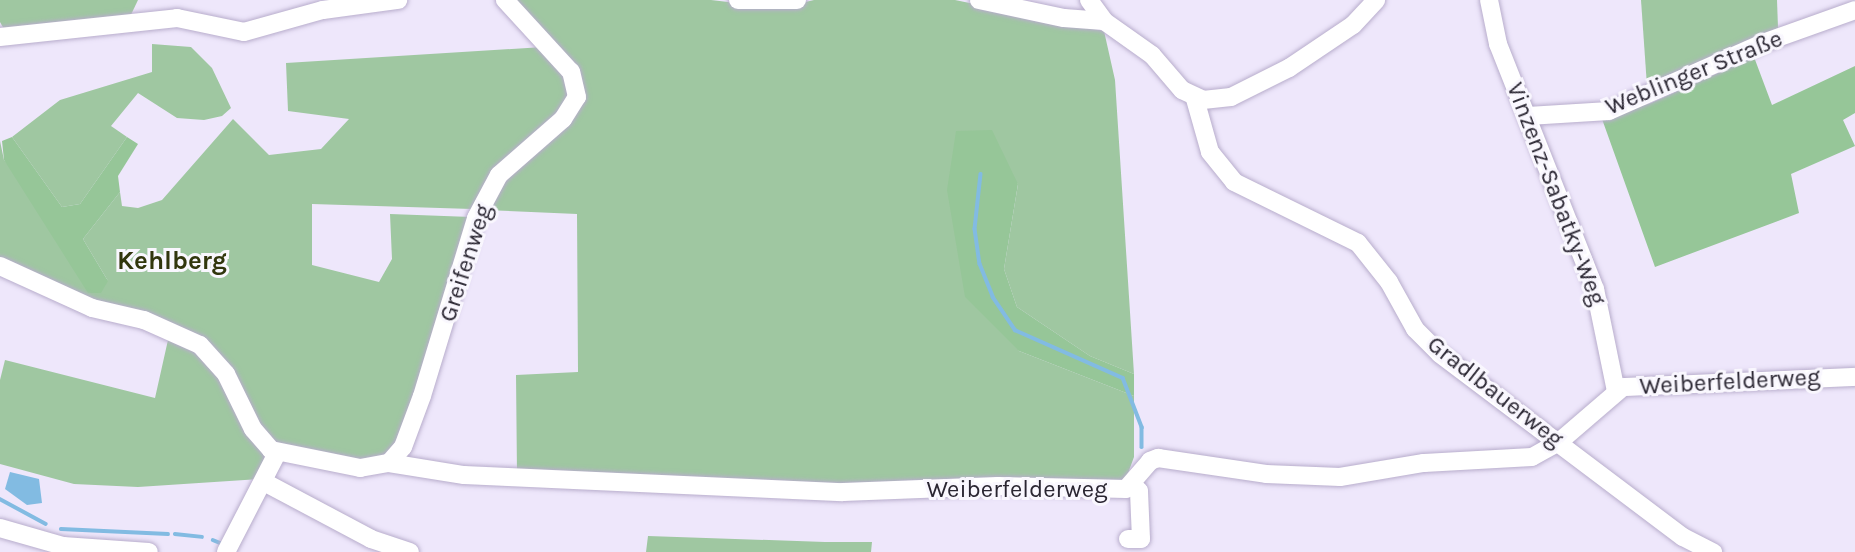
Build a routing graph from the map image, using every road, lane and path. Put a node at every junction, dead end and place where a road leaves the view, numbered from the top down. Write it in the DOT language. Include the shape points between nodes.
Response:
graph roads {
  1 [pos="398,0"];
  2 [pos="506,0"];
  3 [pos="738,0"];
  4 [pos="797,0"];
  5 [pos="979,0"];
  6 [pos="1089,0"];
  7 [pos="1376,0"];
  8 [pos="1489,0"];
  9 [pos="319,5"];
  10 [pos="1855,10"];
  11 [pos="1104,21"];
  12 [pos="0,37"];
  13 [pos="1195,99"];
  14 [pos="1528,116"];
  15 [pos="0,266"];
  16 [pos="1855,377"];
  17 [pos="1616,391"];
  18 [pos="1559,442"];
  19 [pos="277,453"];
  20 [pos="389,463"];
  21 [pos="264,482"];
  22 [pos="1133,486"];
  23 [pos="0,528"];
  24 [pos="1128,539"];
  25 [pos="149,552"];
  26 [pos="226,552"];
  27 [pos="410,552"];
  28 [pos="1713,552"];
  1 -- 9 [label="street"];
  2 -- 20 [label="street, Greifenweg" via="571,72 577,97 563,120 499,175 476,218 421,400 403,447"];
  3 -- 4 [label="street"];
  5 -- 11 [label="street"];
  6 -- 11 [label="street"];
  7 -- 13 [label="street" via="1338,36 1248,90 1217,99"];
  8 -- 14 [label="street, Vinzenz-Sabatky-Weg" via="1498,44"];
  9 -- 12 [label="street" via="244,32 177,18"];
  10 -- 14 [label="street, Weblinger Straße" via="1763,43 1609,111"];
  11 -- 13 [label="street" via="1152,55"];
  13 -- 18 [label="street, Gradlbauerweg" via="1202,135 1219,168 1255,196 1344,235 1369,253 1424,339"];
  14 -- 17 [label="street, Vinzenz-Sabatky-Weg" via="1553,191 1595,289"];
  15 -- 19 [label="street" via="92,308 144,320 200,345 226,374 253,429"];
  16 -- 17 [label="street, Weiberfelderweg" via="1674,383"];
  17 -- 18 [label="street, Weiberfelderweg"];
  18 -- 22 [label="street, Weiberfelderweg" via="1532,457 1424,463 1340,477 1266,474 1158,458 1150,461"];
  18 -- 28 [label="street, Gradlbauerweg" via="1683,537"];
  19 -- 20 [label="street" via="360,468"];
  19 -- 21 [label="street"];
  20 -- 22 [label="street, Weiberfelderweg" via="464,475 843,492"];
  21 -- 26 [label="street"];
  21 -- 27 [label="street" via="372,539"];
  22 -- 24 [label="street" via="1139,491 1141,539"];
  23 -- 25 [label="street" via="63,546"];
}
